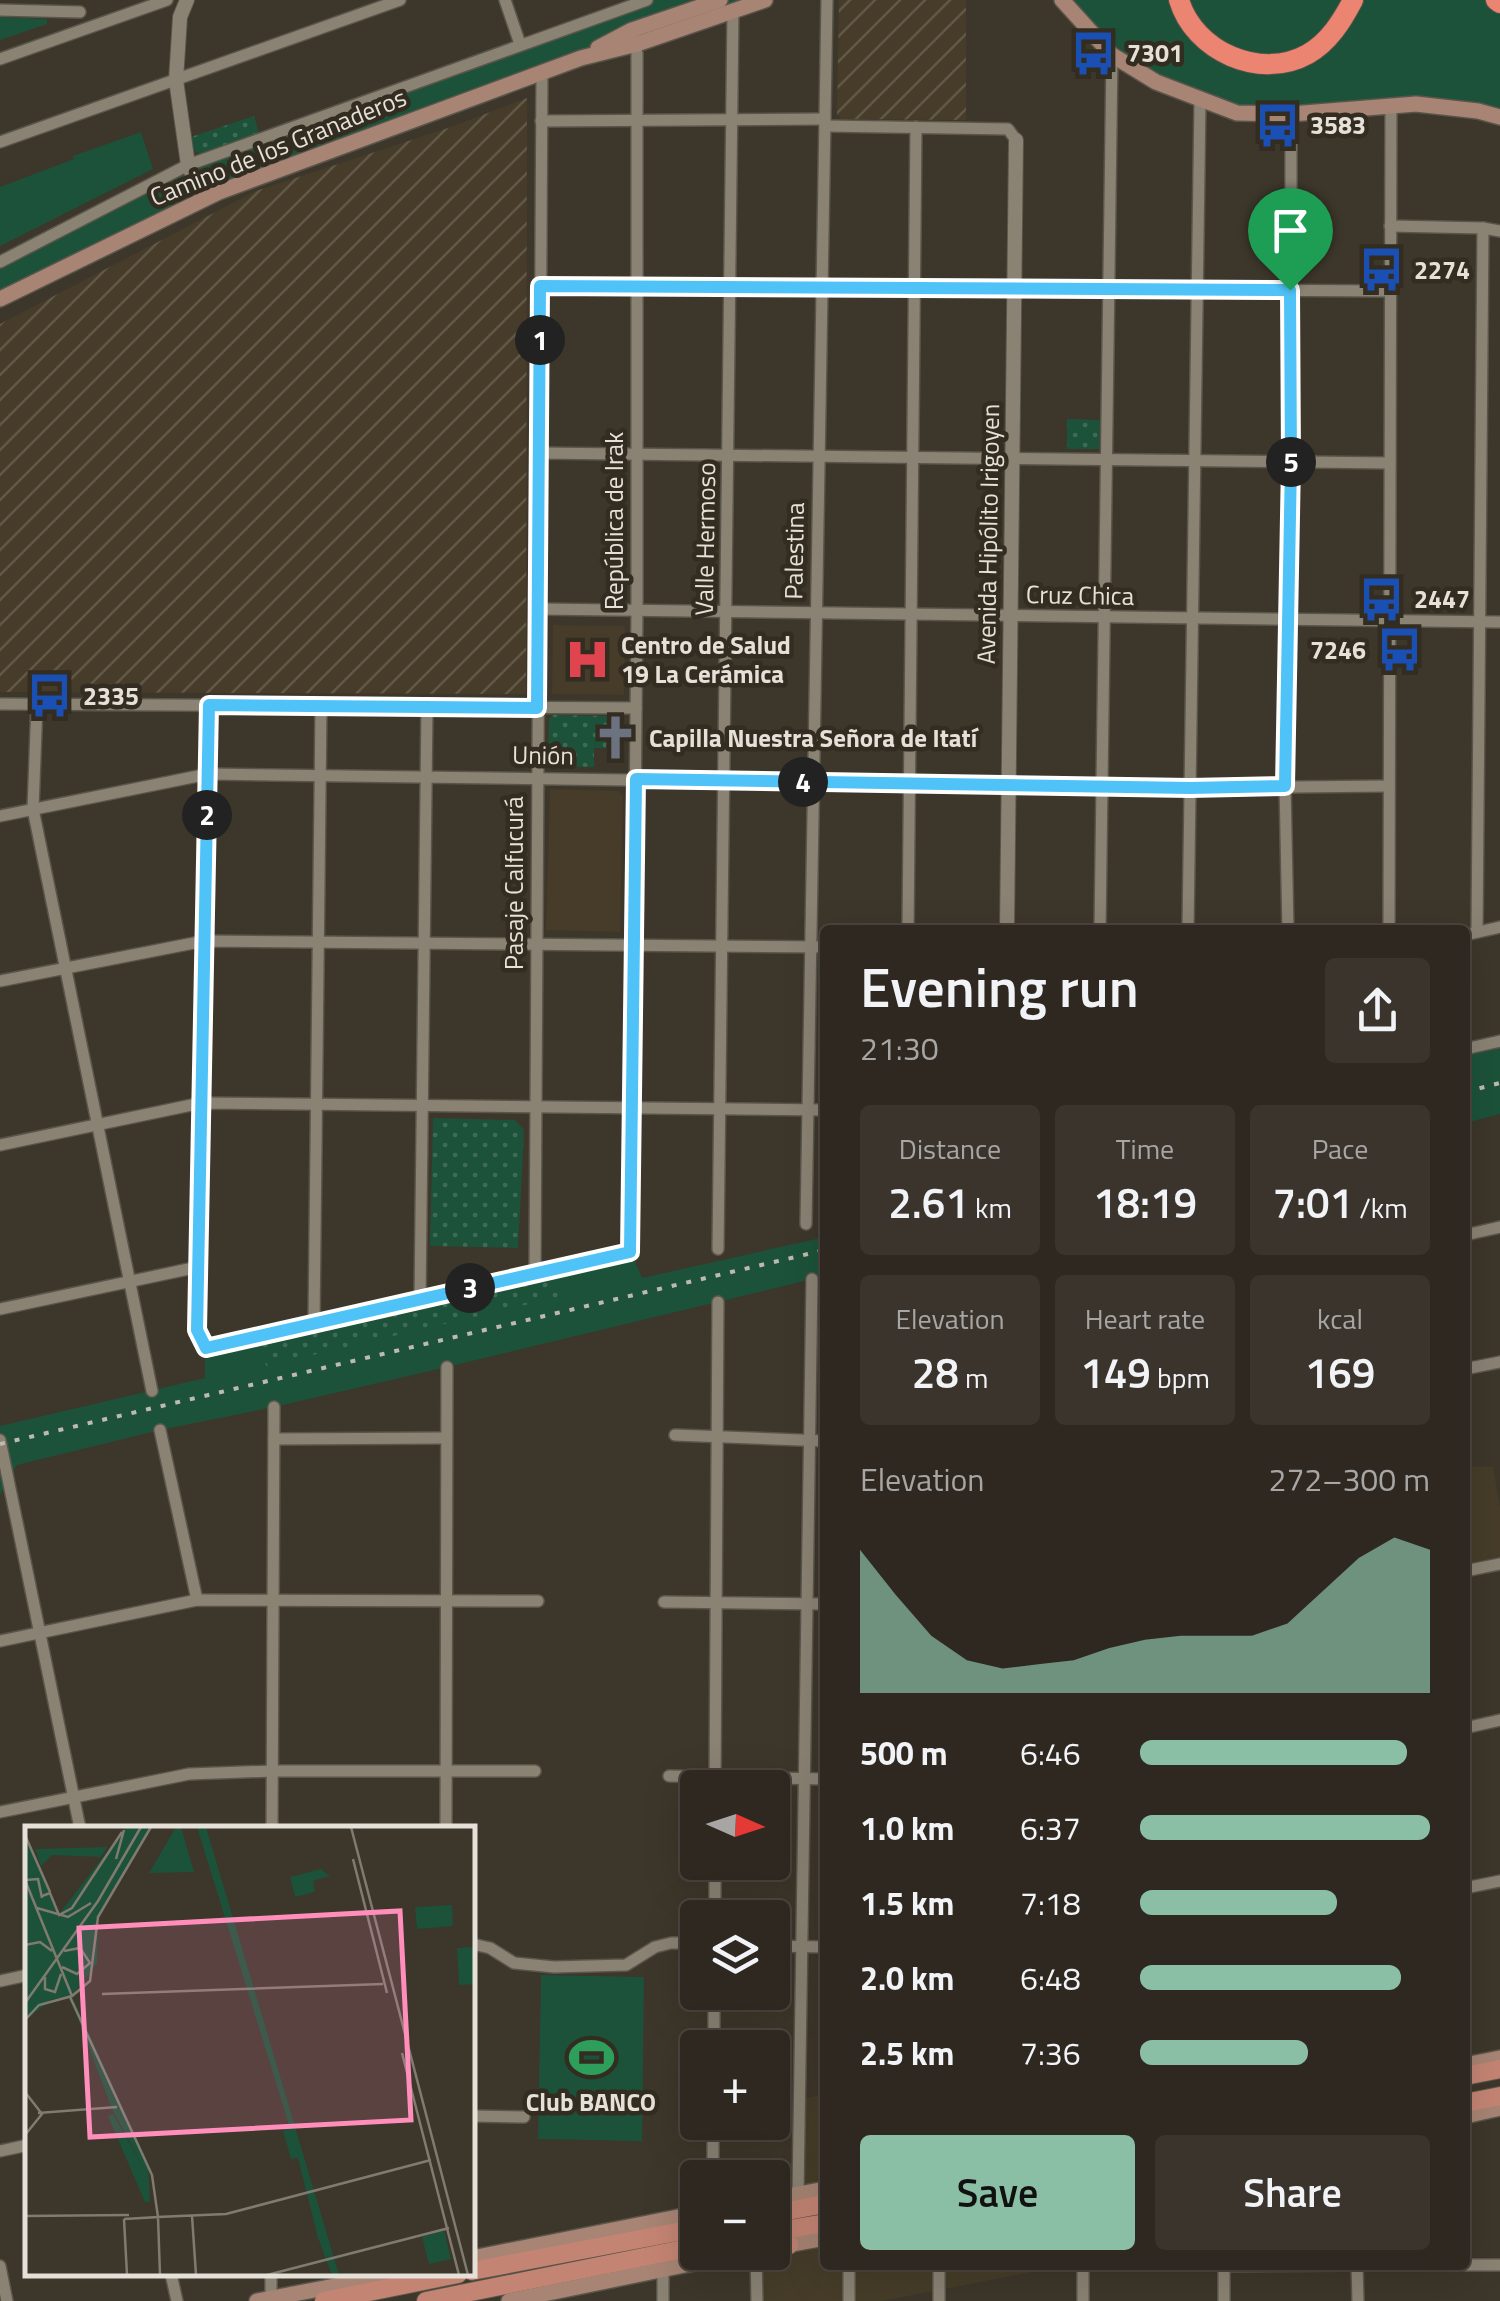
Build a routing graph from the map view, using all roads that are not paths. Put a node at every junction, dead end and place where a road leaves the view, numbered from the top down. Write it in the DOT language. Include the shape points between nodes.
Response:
graph roads {
  1 [pos="166,0"];
  2 [pos="175,0"];
  3 [pos="187,0"];
  4 [pos="400,0"];
  5 [pos="505,0"];
  6 [pos="647,0"];
  7 [pos="765,0"];
  8 [pos="827,0"];
  9 [pos="1062,0"];
  10 [pos="1179,0"];
  11 [pos="1353,0"];
  12 [pos="727,5"];
  13 [pos="80,6"];
  14 [pos="0,10"];
  15 [pos="180,16"];
  16 [pos="81,29"];
  17 [pos="634,37"];
  18 [pos="520,44"];
  19 [pos="1112,55"];
  20 [pos="0,59"];
  21 [pos="542,72"];
  22 [pos="176,80"];
  23 [pos="1200,100"];
  24 [pos="1391,105"];
  25 [pos="1291,114"];
  26 [pos="1500,117"];
  27 [pos="732,118"];
  28 [pos="541,121"];
  29 [pos="637,121"];
  30 [pos="825,122"];
  31 [pos="916,127"];
  32 [pos="1016,140"];
  33 [pos="0,142"];
  34 [pos="188,165"];
  35 [pos="204,199"];
  36 [pos="1390,226"];
  37 [pos="1483,228"];
  38 [pos="1500,231"];
  39 [pos="0,262"];
  40 [pos="540,286"];
  41 [pos="636,286"];
  42 [pos="730,287"];
  43 [pos="822,287"];
  44 [pos="914,288"];
  45 [pos="1014,288"];
  46 [pos="1109,289"];
  47 [pos="1197,290"];
  48 [pos="1290,290"];
  49 [pos="1389,291"];
  50 [pos="0,299"];
  51 [pos="539,454"];
  52 [pos="636,455"];
  53 [pos="728,456"];
  54 [pos="819,457"];
  55 [pos="913,458"];
  56 [pos="1012,459"];
  57 [pos="1106,460"];
  58 [pos="1195,461"];
  59 [pos="1291,462"];
  60 [pos="1389,463"];
  61 [pos="538,609"];
  62 [pos="637,611"];
  63 [pos="726,612"];
  64 [pos="816,613"];
  65 [pos="911,615"];
  66 [pos="1008,616"];
  67 [pos="1104,618"];
  68 [pos="1193,619"];
  69 [pos="1288,620"];
  70 [pos="1389,622"];
  71 [pos="1480,622"];
  72 [pos="1500,622"];
  73 [pos="0,704"];
  74 [pos="38,704"];
  75 [pos="209,705"];
  76 [pos="321,706"];
  77 [pos="428,707"];
  78 [pos="537,708"];
  79 [pos="636,708"];
  80 [pos="208,774"];
  81 [pos="320,775"];
  82 [pos="426,776"];
  83 [pos="537,778"];
  84 [pos="636,779"];
  85 [pos="724,780"];
  86 [pos="814,782"];
  87 [pos="909,783"];
  88 [pos="1008,784"];
  89 [pos="1100,786"];
  90 [pos="1285,786"];
  91 [pos="1390,786"];
  92 [pos="1190,788"];
  93 [pos="33,809"];
  94 [pos="0,816"];
  95 [pos="908,925"];
  96 [pos="1007,925"];
  97 [pos="1100,925"];
  98 [pos="1188,925"];
  99 [pos="1288,925"];
  100 [pos="1389,925"];
  101 [pos="1500,926"];
  102 [pos="1471,933"];
  103 [pos="204,941"];
  104 [pos="318,942"];
  105 [pos="424,943"];
  106 [pos="536,944"];
  107 [pos="634,946"];
  108 [pos="722,946"];
  109 [pos="810,947"];
  110 [pos="820,947"];
  111 [pos="64,968"];
  112 [pos="0,981"];
  113 [pos="1500,1040"];
  114 [pos="1470,1048"];
  115 [pos="201,1103"];
  116 [pos="316,1104"];
  117 [pos="422,1105"];
  118 [pos="536,1107"];
  119 [pos="632,1108"];
  120 [pos="720,1109"];
  121 [pos="808,1110"];
  122 [pos="820,1110"];
  123 [pos="97,1126"];
  124 [pos="0,1145"];
  125 [pos="806,1224"];
  126 [pos="1500,1227"];
  127 [pos="1470,1233"];
  128 [pos="718,1249"];
  129 [pos="198,1267"];
  130 [pos="536,1274"];
  131 [pos="812,1279"];
  132 [pos="129,1283"];
  133 [pos="420,1300"];
  134 [pos="718,1302"];
  135 [pos="0,1309"];
  136 [pos="314,1323"];
  137 [pos="1500,1362"];
  138 [pos="447,1367"];
  139 [pos="1470,1367"];
  140 [pos="152,1391"];
  141 [pos="274,1407"];
  142 [pos="160,1430"];
  143 [pos="675,1435"];
  144 [pos="717,1436"];
  145 [pos="446,1438"];
  146 [pos="274,1439"];
  147 [pos="0,1440"];
  148 [pos="810,1441"];
  149 [pos="820,1441"];
  150 [pos="1500,1564"];
  151 [pos="1470,1570"];
  152 [pos="197,1600"];
  153 [pos="273,1600"];
  154 [pos="446,1601"];
  155 [pos="538,1601"];
  156 [pos="664,1602"];
  157 [pos="716,1603"];
  158 [pos="807,1604"];
  159 [pos="820,1604"];
  160 [pos="40,1633"];
  161 [pos="0,1641"];
  162 [pos="1500,1720"];
  163 [pos="1470,1727"];
  164 [pos="715,1770"];
  165 [pos="272,1771"];
  166 [pos="535,1771"];
  167 [pos="446,1772"];
  168 [pos="669,1776"];
  169 [pos="680,1778"];
  170 [pos="804,1779"];
  171 [pos="790,1780"];
  172 [pos="820,1780"];
  173 [pos="73,1797"];
  174 [pos="0,1812"];
  175 [pos="80,1826"];
  176 [pos="272,1826"];
  177 [pos="446,1826"];
  178 [pos="1500,1881"];
  179 [pos="1470,1887"];
  180 [pos="680,1943"];
  181 [pos="475,1945"];
  182 [pos="790,1947"];
  183 [pos="802,1947"];
  184 [pos="820,1947"];
  185 [pos="25,1976"];
  186 [pos="0,1981"];
  187 [pos="1500,2058"];
  188 [pos="1470,2063"];
  189 [pos="1500,2069"];
  190 [pos="1470,2075"];
  191 [pos="1500,2096"];
  192 [pos="1470,2101"];
  193 [pos="1500,2108"];
  194 [pos="1470,2115"];
  195 [pos="475,2116"];
  196 [pos="524,2117"];
  197 [pos="25,2146"];
  198 [pos="0,2151"];
  199 [pos="820,2190"];
  200 [pos="798,2194"];
  201 [pos="790,2195"];
  202 [pos="820,2205"];
  203 [pos="790,2211"];
  204 [pos="680,2217"];
  205 [pos="820,2224"];
  206 [pos="790,2229"];
  207 [pos="680,2231"];
  208 [pos="820,2239"];
  209 [pos="790,2244"];
  210 [pos="680,2250"];
  211 [pos="475,2257"];
  212 [pos="1470,2265"];
  213 [pos="1500,2265"];
  214 [pos="0,2266"];
  215 [pos="680,2266"];
  216 [pos="475,2270"];
  217 [pos="663,2270"];
  218 [pos="756,2270"];
  219 [pos="849,2270"];
  220 [pos="939,2270"];
  221 [pos="1083,2270"];
  222 [pos="1224,2270"];
  223 [pos="1357,2270"];
  224 [pos="172,2276"];
  225 [pos="387,2276"];
  226 [pos="447,2276"];
  227 [pos="266,2300"];
  228 [pos="8,2301"];
  229 [pos="177,2301"];
  230 [pos="324,2301"];
  231 [pos="426,2301"];
  232 [pos="510,2301"];
  233 [pos="663,2301"];
  234 [pos="756,2301"];
  235 [pos="849,2301"];
  236 [pos="939,2301"];
  237 [pos="1083,2301"];
  238 [pos="1224,2301"];
  239 [pos="1358,2301"];
  1 -- 16 [label="street"];
  2 -- 15 [label="street"];
  3 -- 15 [label="street"];
  4 -- 22 [label="street"];
  5 -- 18 [label="street"];
  6 -- 18 [label="street"];
  7 -- 12 [label="main road, Camino de los Granaderos"];
  8 -- 30 [label="street, Palestina"];
  9 -- 19 [label="main road"];
  10 -- 11 [label="highway" via="1208,43 1262,64 1308,54"];
  12 -- 17 [label="main road, Camino de los Granaderos"];
  12 -- 27 [label="street, Valle Hermoso"];
  13 -- 14 [label="street"];
  13 -- 16 [label="street"];
  15 -- 22 [label="street"];
  16 -- 20 [label="street"];
  17 -- 21 [label="main road, Camino de los Granaderos"];
  17 -- 29 [label="street, República de Irak"];
  18 -- 34 [label="street"];
  19 -- 23 [label="main road"];
  19 -- 46 [label="street"];
  21 -- 28 [label="street, Pasaje Calfucurá"];
  21 -- 35 [label="main road, Camino de los Granaderos"];
  22 -- 33 [label="street"];
  22 -- 34 [label="street"];
  23 -- 25 [label="main road" via="1238,113"];
  23 -- 47 [label="street"];
  24 -- 25 [label="main road"];
  24 -- 26 [label="main road"];
  24 -- 36 [label="street"];
  25 -- 48 [label="street"];
  27 -- 29 [label="street"];
  27 -- 30 [label="street"];
  27 -- 42 [label="street, Valle Hermoso"];
  28 -- 29 [label="street"];
  28 -- 40 [label="street, Pasaje Calfucurá"];
  29 -- 41 [label="street, República de Irak"];
  30 -- 31 [label="street"];
  30 -- 43 [label="street, Palestina"];
  31 -- 32 [label="street" via="1008,129"];
  31 -- 44 [label="street"];
  32 -- 45 [label="street, Avenida Hipólito Irigoyen"];
  34 -- 35 [label="street"];
  34 -- 39 [label="street"];
  35 -- 50 [label="main road, Camino de los Granaderos"];
  36 -- 37 [label="street"];
  36 -- 49 [label="street"];
  37 -- 38 [label="street"];
  37 -- 71 [label="street"];
  40 -- 41 [label="street"];
  40 -- 51 [label="street, Pasaje Calfucurá"];
  41 -- 42 [label="street"];
  41 -- 52 [label="street, República de Irak"];
  42 -- 43 [label="street"];
  42 -- 53 [label="street, Valle Hermoso"];
  43 -- 44 [label="street"];
  43 -- 54 [label="street, Palestina"];
  44 -- 45 [label="street"];
  44 -- 55 [label="street"];
  45 -- 46 [label="street"];
  45 -- 56 [label="street, Avenida Hipólito Irigoyen"];
  46 -- 47 [label="street"];
  46 -- 57 [label="street"];
  47 -- 48 [label="street"];
  47 -- 58 [label="street"];
  48 -- 49 [label="street"];
  48 -- 59 [label="street"];
  49 -- 60 [label="street"];
  51 -- 52 [label="street"];
  51 -- 61 [label="street, Pasaje Calfucurá"];
  52 -- 53 [label="street"];
  52 -- 62 [label="street, República de Irak"];
  53 -- 54 [label="street"];
  53 -- 63 [label="street, Valle Hermoso"];
  54 -- 55 [label="street"];
  54 -- 64 [label="street, Palestina"];
  55 -- 56 [label="street"];
  55 -- 65 [label="street"];
  56 -- 57 [label="street"];
  56 -- 66 [label="street, Avenida Hipólito Irigoyen"];
  57 -- 58 [label="street"];
  57 -- 67 [label="street"];
  58 -- 59 [label="street"];
  58 -- 68 [label="street"];
  59 -- 60 [label="street"];
  59 -- 69 [label="street"];
  60 -- 70 [label="street"];
  61 -- 62 [label="street, Cruz Chica"];
  61 -- 78 [label="street, Pasaje Calfucurá"];
  62 -- 63 [label="street, Cruz Chica"];
  62 -- 79 [label="street, República de Irak"];
  63 -- 64 [label="street, Cruz Chica"];
  63 -- 85 [label="street, Valle Hermoso"];
  64 -- 65 [label="street, Cruz Chica"];
  64 -- 86 [label="street, Palestina"];
  65 -- 66 [label="street, Cruz Chica"];
  65 -- 87 [label="street"];
  66 -- 67 [label="street, Cruz Chica"];
  66 -- 88 [label="street, Avenida Hipólito Irigoyen"];
  67 -- 68 [label="street, Cruz Chica"];
  67 -- 89 [label="street"];
  68 -- 69 [label="street, Cruz Chica"];
  68 -- 92 [label="street"];
  69 -- 70 [label="street, Cruz Chica"];
  69 -- 90 [label="street"];
  70 -- 71 [label="street, Cruz Chica"];
  70 -- 91 [label="street"];
  71 -- 72 [label="street, Cruz Chica"];
  71 -- 102 [label="street"];
  73 -- 74 [label="street"];
  74 -- 75 [label="street"];
  74 -- 93 [label="street"];
  75 -- 76 [label="street"];
  75 -- 80 [label="street"];
  76 -- 77 [label="street"];
  76 -- 81 [label="street"];
  77 -- 78 [label="street"];
  77 -- 82 [label="street"];
  78 -- 79 [label="street"];
  78 -- 83 [label="street, Pasaje Calfucurá"];
  79 -- 84 [label="street, República de Irak"];
  80 -- 81 [label="street, Unión"];
  80 -- 93 [label="street, Unión"];
  80 -- 103 [label="street"];
  81 -- 82 [label="street, Unión"];
  81 -- 104 [label="street"];
  82 -- 83 [label="street, Unión"];
  82 -- 105 [label="street"];
  83 -- 84 [label="street, Unión"];
  83 -- 106 [label="street, Pasaje Calfucurá"];
  84 -- 85 [label="street, Unión"];
  84 -- 107 [label="street, República de Irak"];
  85 -- 86 [label="street, Unión"];
  85 -- 108 [label="street, Valle Hermoso"];
  86 -- 87 [label="street, Unión"];
  86 -- 109 [label="street, Palestina"];
  87 -- 88 [label="street, Unión"];
  87 -- 95 [label="street"];
  88 -- 89 [label="street, Unión"];
  88 -- 96 [label="street, Avenida Hipólito Irigoyen"];
  89 -- 92 [label="street, Unión"];
  89 -- 97 [label="street"];
  90 -- 91 [label="street, Unión"];
  90 -- 92 [label="street, Unión"];
  90 -- 99 [label="street"];
  91 -- 100 [label="street"];
  92 -- 98 [label="street"];
  93 -- 94 [label="street, Unión"];
  93 -- 111 [label="street"];
  101 -- 102 [label="street"];
  103 -- 104 [label="street"];
  103 -- 111 [label="street"];
  103 -- 115 [label="street"];
  104 -- 105 [label="street"];
  104 -- 116 [label="street"];
  105 -- 106 [label="street"];
  105 -- 117 [label="street"];
  106 -- 107 [label="street"];
  106 -- 118 [label="street, Pasaje Calfucurá"];
  107 -- 108 [label="street"];
  107 -- 119 [label="street, República de Irak"];
  108 -- 109 [label="street"];
  108 -- 120 [label="street, Valle Hermoso"];
  109 -- 110 [label="street"];
  109 -- 121 [label="street, Palestina"];
  111 -- 112 [label="street"];
  111 -- 123 [label="street"];
  113 -- 114 [label="street"];
  115 -- 116 [label="street"];
  115 -- 123 [label="street"];
  115 -- 129 [label="street"];
  116 -- 117 [label="street"];
  116 -- 136 [label="street"];
  117 -- 118 [label="street"];
  117 -- 133 [label="street"];
  118 -- 119 [label="street"];
  118 -- 130 [label="street, Pasaje Calfucurá"];
  119 -- 120 [label="street"];
  119 -- 130 [label="street, República de Irak" via="630,1252"];
  120 -- 121 [label="street"];
  120 -- 128 [label="street, Valle Hermoso"];
  121 -- 122 [label="street"];
  121 -- 125 [label="street, Palestina"];
  123 -- 124 [label="street"];
  123 -- 132 [label="street"];
  126 -- 127 [label="street"];
  129 -- 132 [label="street"];
  129 -- 136 [label="street" via="197,1330 206,1348"];
  130 -- 133 [label="street"];
  131 -- 148 [label="street"];
  132 -- 135 [label="street"];
  132 -- 140 [label="street"];
  133 -- 136 [label="street"];
  134 -- 144 [label="street"];
  137 -- 139 [label="street"];
  138 -- 145 [label="street"];
  141 -- 146 [label="street"];
  142 -- 152 [label="street"];
  143 -- 144 [label="street"];
  144 -- 148 [label="street"];
  144 -- 157 [label="street"];
  145 -- 146 [label="street"];
  145 -- 154 [label="street"];
  146 -- 153 [label="street"];
  147 -- 160 [label="street"];
  148 -- 149 [label="street"];
  148 -- 158 [label="street"];
  150 -- 151 [label="street"];
  152 -- 153 [label="street"];
  152 -- 160 [label="street"];
  153 -- 154 [label="street"];
  153 -- 165 [label="street"];
  154 -- 155 [label="street"];
  154 -- 167 [label="street"];
  156 -- 157 [label="street"];
  157 -- 158 [label="street"];
  157 -- 164 [label="street"];
  158 -- 159 [label="street"];
  158 -- 170 [label="street"];
  160 -- 161 [label="street"];
  160 -- 173 [label="street"];
  162 -- 163 [label="street"];
  165 -- 167 [label="street"];
  165 -- 173 [label="street" via="189,1774"];
  165 -- 176 [label="street"];
  166 -- 167 [label="street"];
  167 -- 177 [label="street"];
  168 -- 169 [label="street"];
  170 -- 171 [label="street"];
  170 -- 172 [label="street"];
  170 -- 183 [label="street"];
  173 -- 174 [label="street"];
  173 -- 175 [label="street"];
  178 -- 179 [label="street"];
  180 -- 181 [label="street" via="655,1947 626,1964 554,1967 514,1963"];
  182 -- 183 [label="street"];
  183 -- 184 [label="street"];
  183 -- 200 [label="street"];
  185 -- 186 [label="street"];
  187 -- 188 [label="main road"];
  189 -- 190 [label="main road"];
  191 -- 192 [label="main road"];
  193 -- 194 [label="main road"];
  195 -- 196 [label="street"];
  197 -- 198 [label="street"];
  199 -- 200 [label="main road"];
  200 -- 201 [label="main road"];
  202 -- 203 [label="main road"];
  204 -- 211 [label="main road"];
  205 -- 206 [label="main road"];
  207 -- 216 [label="main road"];
  208 -- 209 [label="main road"];
  210 -- 231 [label="main road"];
  212 -- 213 [label="street"];
  214 -- 228 [label="street"];
  215 -- 217 [label="main road"];
  217 -- 232 [label="main road"];
  217 -- 233 [label="street"];
  218 -- 234 [label="street"];
  219 -- 235 [label="street"];
  220 -- 236 [label="street"];
  221 -- 237 [label="street"];
  222 -- 238 [label="street"];
  223 -- 239 [label="street"];
  224 -- 229 [label="street"];
  225 -- 227 [label="main road"];
  226 -- 230 [label="main road"];
}
